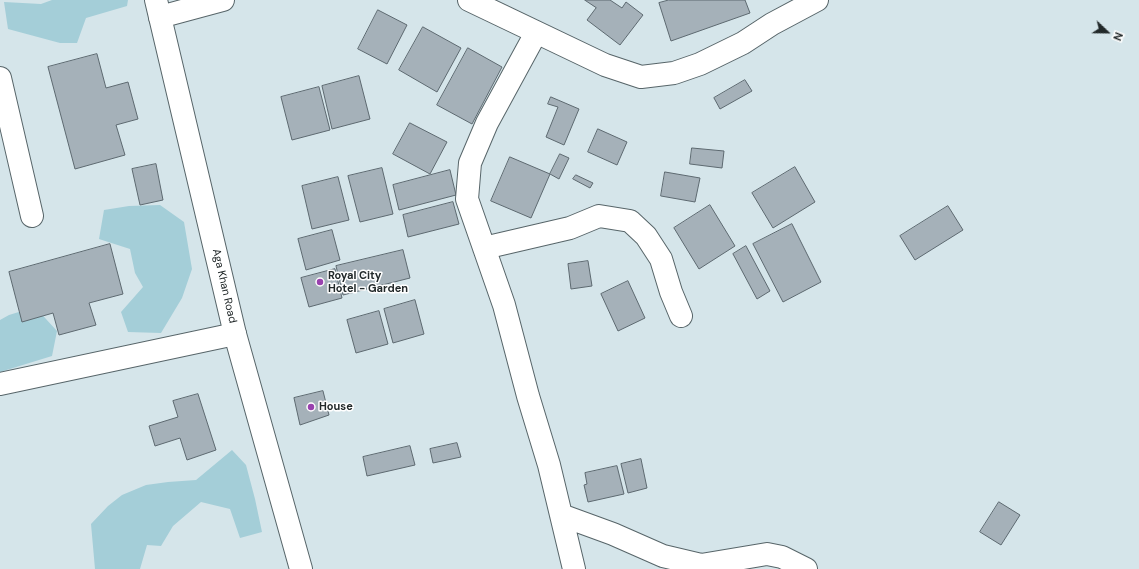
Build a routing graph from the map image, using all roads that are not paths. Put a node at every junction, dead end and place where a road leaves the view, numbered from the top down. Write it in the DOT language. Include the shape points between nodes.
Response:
graph roads {
  1 [pos="223,0"];
  2 [pos="469,0"];
  3 [pos="818,0"];
  4 [pos="158,9"];
  5 [pos="536,32"];
  6 [pos="0,78"];
  7 [pos="4,107"];
  8 [pos="32,216"];
  9 [pos="484,248"];
  10 [pos="681,316"];
  11 [pos="235,334"];
  12 [pos="0,384"];
  13 [pos="561,515"];
  14 [pos="703,567"];
  15 [pos="301,569"];
  16 [pos="574,569"];
  17 [pos="806,569"];
  1 -- 4 [label="street"];
  2 -- 5 [label="street"];
  3 -- 5 [label="street" via="772,24 743,43 700,64 674,73 641,77 604,65"];
  4 -- 11 [label="street, Aga Khan Road"];
  5 -- 9 [label="street" via="487,123 470,163 467,199"];
  6 -- 7 [label="street"];
  7 -- 8 [label="street"];
  9 -- 10 [label="street" via="570,228 600,216 630,221 646,236 661,259"];
  9 -- 13 [label="street" via="504,305"];
  11 -- 12 [label="street"];
  11 -- 15 [label="street, Aga Khan Road"];
  13 -- 14 [label="street" via="663,556"];
  13 -- 16 [label="street"];
  14 -- 17 [label="street" via="767,554 782,557"];
}
